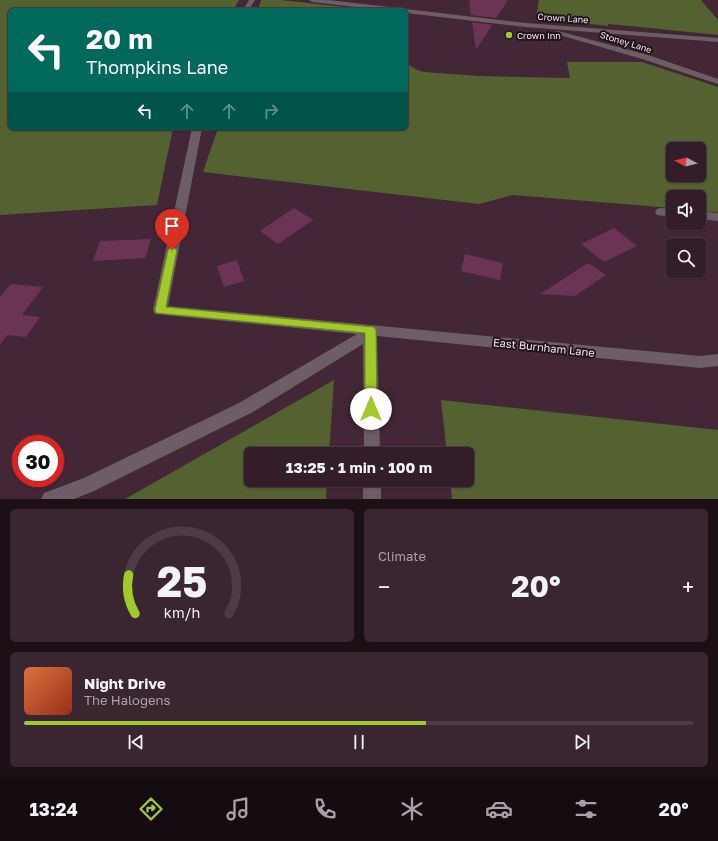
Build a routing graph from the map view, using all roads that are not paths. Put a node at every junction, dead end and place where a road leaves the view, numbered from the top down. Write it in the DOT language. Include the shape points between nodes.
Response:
graph roads {
  1 [pos="312,0"];
  2 [pos="382,8"];
  3 [pos="408,11"];
  4 [pos="526,25"];
  5 [pos="718,40"];
  6 [pos="718,82"];
  7 [pos="197,130"];
  8 [pos="661,212"];
  9 [pos="666,212"];
  10 [pos="706,216"];
  11 [pos="718,217"];
  12 [pos="370,332"];
  13 [pos="718,360"];
  14 [pos="372,447"];
  15 [pos="372,487"];
  16 [pos="50,499"];
  17 [pos="372,499"];
  1 -- 2 [label="street"];
  3 -- 4 [label="street, Crown Lane"];
  4 -- 5 [label="street, Crown Lane"];
  4 -- 6 [label="street, Stoney Lane" via="645,58"];
  7 -- 12 [label="street, East Burnham Lane" via="160,310"];
  8 -- 9 [label="street"];
  10 -- 11 [label="street"];
  12 -- 13 [label="street, East Burnham Lane" via="700,362"];
  12 -- 14 [label="street"];
  12 -- 16 [label="street" via="245,408 88,485"];
  15 -- 17 [label="street"];
}
